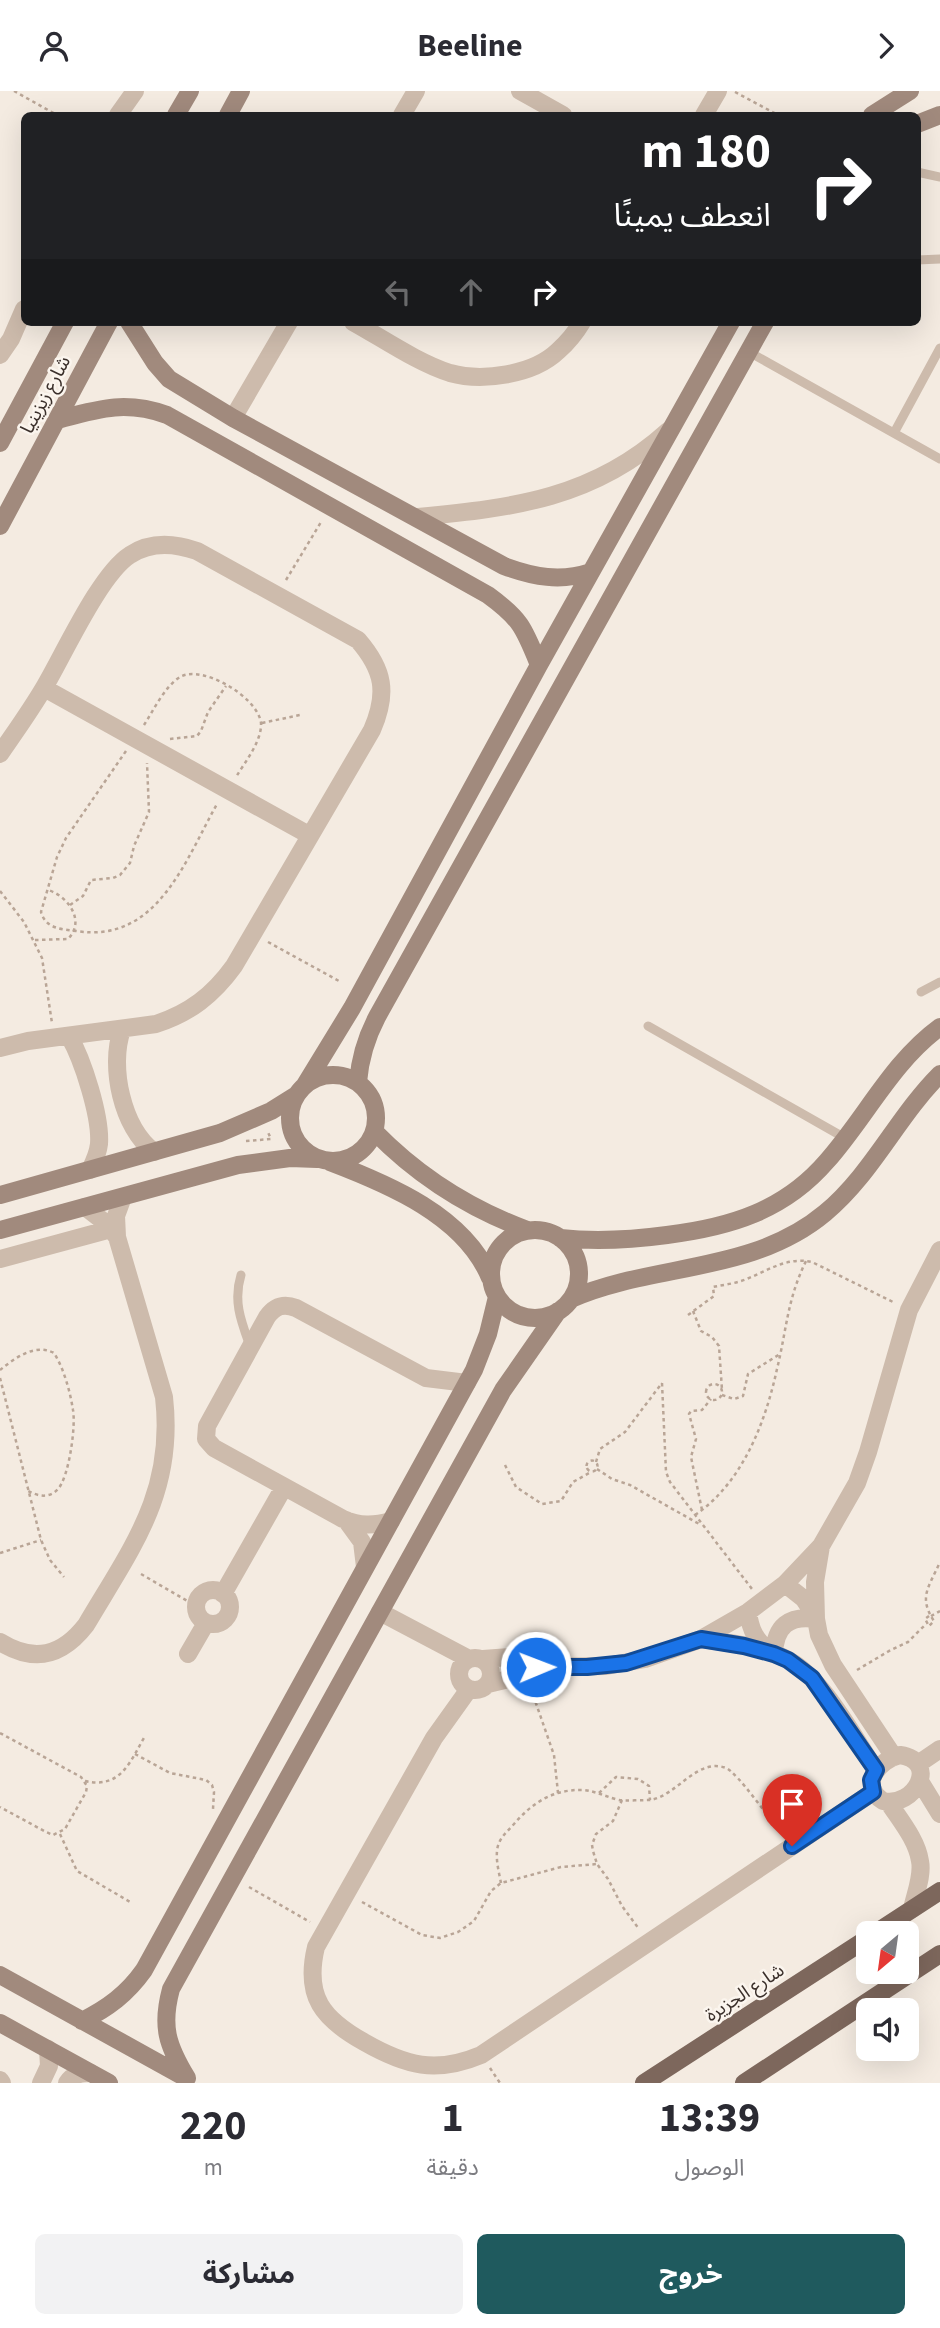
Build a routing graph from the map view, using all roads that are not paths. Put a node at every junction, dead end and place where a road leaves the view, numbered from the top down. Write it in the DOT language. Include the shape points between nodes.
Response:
graph roads {
  1 [pos="135,91"];
  2 [pos="190,91"];
  3 [pos="241,91"];
  4 [pos="416,91"];
  5 [pos="520,91"];
  6 [pos="718,91"];
  7 [pos="911,91"];
  8 [pos="120,112"];
  9 [pos="180,112"];
  10 [pos="230,112"];
  11 [pos="404,112"];
  12 [pos="558,112"];
  13 [pos="706,112"];
  14 [pos="877,112"];
  15 [pos="940,115"];
  16 [pos="921,122"];
  17 [pos="921,173"];
  18 [pos="940,177"];
  19 [pos="940,258"];
  20 [pos="921,260"];
  21 [pos="21,316"];
  22 [pos="63,326"];
  23 [pos="107,326"];
  24 [pos="132,326"];
  25 [pos="287,326"];
  26 [pos="360,326"];
  27 [pos="579,326"];
  28 [pos="729,326"];
  29 [pos="763,326"];
  30 [pos="940,348"];
  31 [pos="749,352"];
  32 [pos="0,355"];
  33 [pos="233,418"];
  34 [pos="57,420"];
  35 [pos="674,426"];
  36 [pos="894,433"];
  37 [pos="0,443"];
  38 [pos="940,459"];
  39 [pos="418,517"];
  40 [pos="0,526"];
  41 [pos="591,572"];
  42 [pos="539,665"];
  43 [pos="44,688"];
  44 [pos="0,754"];
  45 [pos="309,835"];
  46 [pos="940,982"];
  47 [pos="921,992"];
  48 [pos="648,1026"];
  49 [pos="940,1027"];
  50 [pos="122,1030"];
  51 [pos="62,1037"];
  52 [pos="0,1048"];
  53 [pos="940,1074"];
  54 [pos="358,1082"];
  55 [pos="300,1090"];
  56 [pos="375,1132"];
  57 [pos="845,1138"];
  58 [pos="155,1152"];
  59 [pos="323,1160"];
  60 [pos="90,1170"];
  61 [pos="0,1195"];
  62 [pos="122,1197"];
  63 [pos="85,1207"];
  64 [pos="0,1230"];
  65 [pos="527,1230"];
  66 [pos="114,1233"];
  67 [pos="560,1238"];
  68 [pos="940,1250"];
  69 [pos="0,1259"];
  70 [pos="241,1275"];
  71 [pos="494,1289"];
  72 [pos="564,1305"];
  73 [pos="250,1347"];
  74 [pos="426,1378"];
  75 [pos="467,1383"];
  76 [pos="453,1409"];
  77 [pos="284,1487"];
  78 [pos="346,1520"];
  79 [pos="391,1521"];
  80 [pos="821,1546"];
  81 [pos="365,1567"];
  82 [pos="785,1584"];
  83 [pos="223,1594"];
  84 [pos="755,1607"];
  85 [pos="380,1612"];
  86 [pos="816,1619"];
  87 [pos="206,1623"];
  88 [pos="701,1639"];
  89 [pos="0,1641"];
  90 [pos="188,1654"];
  91 [pos="774,1654"];
  92 [pos="476,1659"];
  93 [pos="531,1670"];
  94 [pos="488,1684"];
  95 [pos="469,1689"];
  96 [pos="940,1749"];
  97 [pos="894,1757"];
  98 [pos="918,1763"];
  99 [pos="876,1770"];
  100 [pos="921,1783"];
  101 [pos="873,1792"];
  102 [pos="889,1803"];
  103 [pos="940,1814"];
  104 [pos="940,1891"];
  105 [pos="912,1909"];
  106 [pos="894,1921"];
  107 [pos="856,1946"];
  108 [pos="154,1952"];
  109 [pos="935,1962"];
  110 [pos="183,1968"];
  111 [pos="0,1975"];
  112 [pos="82,2021"];
  113 [pos="0,2023"];
  114 [pos="48,2049"];
  115 [pos="92,2073"];
  116 [pos="191,2081"];
  117 [pos="41,2083"];
  118 [pos="67,2083"];
  119 [pos="110,2083"];
  120 [pos="644,2083"];
  121 [pos="744,2083"];
  1 -- 8 [label="street"];
  2 -- 9 [label="street"];
  3 -- 10 [label="street"];
  4 -- 11 [label="street"];
  5 -- 12 [label="street"];
  6 -- 13 [label="street"];
  7 -- 14 [label="street"];
  15 -- 16 [label="street"];
  17 -- 18 [label="lane"];
  19 -- 20 [label="lane"];
  21 -- 32 [label="street"];
  22 -- 37 [label="street, شارع زيزينيا"];
  23 -- 34 [label="street, شارع زيزينيا"];
  24 -- 33 [label="street" via="169,379"];
  25 -- 33 [label="street"];
  26 -- 27 [label="street" via="450,373 487,377 524,370 557,353"];
  28 -- 35 [label="street"];
  29 -- 31 [label="street"];
  30 -- 36 [label="lane"];
  31 -- 36 [label="lane"];
  31 -- 54 [label="street" via="377,1017 367,1038"];
  33 -- 39 [label="street"];
  34 -- 40 [label="street, شارع زيزينيا"];
  34 -- 42 [label="street" via="111,406 167,415 488,595 523,625"];
  35 -- 39 [label="street" via="647,450 577,488 500,509"];
  35 -- 41 [label="street"];
  36 -- 38 [label="lane"];
  39 -- 41 [label="street" via="503,566 526,574 572,578"];
  41 -- 42 [label="street"];
  42 -- 55 [label="street" via="352,1008"];
  43 -- 44 [label="street"];
  43 -- 45 [label="street"];
  43 -- 45 [label="street" via="104,583 117,565 145,547 180,545 197,551 277,595 358,640 371,655 382,692 372,730"];
  45 -- 50 [label="street" via="218,988 198,1006 174,1018"];
  46 -- 47 [label="lane"];
  48 -- 57 [label="lane"];
  49 -- 57 [label="street" via="895,1071"];
  50 -- 51 [label="street"];
  50 -- 58 [label="street" via="116,1057 122,1095 136,1134"];
  51 -- 52 [label="street"];
  51 -- 60 [label="street" via="83,1068 99,1137"];
  53 -- 72 [label="street" via="919,1094 847,1194 796,1233 738,1258 615,1283"];
  54 -- 55 [label="street" via="331,1074 317,1077"];
  54 -- 56 [label="street" via="374,1104"];
  55 -- 58 [label="street" via="246,1124"];
  55 -- 59 [label="street" via="290,1110 290,1125 299,1145"];
  56 -- 59 [label="street" via="358,1154 345,1160"];
  56 -- 65 [label="street" via="434,1184 479,1211"];
  57 -- 67 [label="street" via="813,1175 783,1200 729,1224 631,1240"];
  58 -- 60 [label="street"];
  59 -- 62 [label="street" via="251,1162"];
  59 -- 71 [label="street" via="400,1193 449,1224 475,1249"];
  60 -- 61 [label="street"];
  62 -- 63 [label="street"];
  62 -- 66 [label="street"];
  63 -- 64 [label="street"];
  63 -- 66 [label="street"];
  65 -- 67 [label="street"];
  65 -- 71 [label="street" via="511,1236 499,1248 492,1264"];
  66 -- 69 [label="street"];
  66 -- 89 [label="street" via="164,1397 165,1456 156,1495 141,1532 75,1639 44,1654 10,1648"];
  67 -- 72 [label="street" via="578,1267 578,1284"];
  68 -- 80 [label="street" via="909,1310 863,1468"];
  70 -- 73 [label="lane" via="238,1312"];
  71 -- 72 [label="street" via="509,1309 525,1317 542,1317"];
  71 -- 75 [label="street" via="485,1343"];
  72 -- 85 [label="street" via="503,1390"];
  73 -- 74 [label="street" via="272,1310 288,1305"];
  73 -- 77 [label="street" via="207,1426 206,1439"];
  74 -- 75 [label="street"];
  74 -- 76 [label="street"];
  75 -- 76 [label="street"];
  76 -- 79 [label="street"];
  77 -- 78 [label="street"];
  77 -- 83 [label="street"];
  78 -- 79 [label="street" via="357,1525"];
  78 -- 81 [label="street" via="362,1542"];
  79 -- 81 [label="street"];
  80 -- 82 [label="street"];
  80 -- 86 [label="street" via="815,1582"];
  81 -- 108 [label="street"];
  82 -- 84 [label="street"];
  82 -- 86 [label="street" via="804,1599"];
  83 -- 87 [label="street" via="229,1604 227,1616 218,1623"];
  83 -- 87 [label="street" via="212,1590 201,1595 196,1606"];
  84 -- 88 [label="street"];
  84 -- 91 [label="street" via="750,1625 763,1647"];
  85 -- 92 [label="street"];
  85 -- 110 [label="street"];
  86 -- 91 [label="street" via="803,1617 780,1629"];
  86 -- 97 [label="street" via="825,1651"];
  87 -- 90 [label="street"];
  88 -- 91 [label="street"];
  88 -- 93 [label="street" via="626,1663"];
  91 -- 99 [label="street" via="812,1678"];
  92 -- 93 [label="street" via="510,1657"];
  92 -- 94 [label="street" via="491,1670"];
  92 -- 95 [label="street" via="460,1670"];
  93 -- 94 [label="street"];
  94 -- 95 [label="street"];
  95 -- 101 [label="street" via="434,1738 316,1947 312,1965 312,1984 328,2018 382,2053 415,2065 457,2063 481,2055"];
  96 -- 98 [label="street"];
  97 -- 98 [label="street" via="907,1756"];
  97 -- 99 [label="street"];
  98 -- 100 [label="street"];
  99 -- 101 [label="street" via="871,1780"];
  100 -- 102 [label="street"];
  100 -- 103 [label="street"];
  101 -- 102 [label="street"];
  102 -- 105 [label="street" via="911,1836 920,1860"];
  104 -- 105 [label="main road"];
  105 -- 106 [label="main road"];
  107 -- 120 [label="main road, شارع الجزيرة"];
  108 -- 110 [label="street"];
  108 -- 112 [label="street" via="133,1986"];
  109 -- 121 [label="main road"];
  110 -- 116 [label="street" via="165,2011 166,2035"];
  111 -- 112 [label="street"];
  112 -- 116 [label="street"];
  113 -- 114 [label="street"];
  114 -- 115 [label="street"];
  114 -- 117 [label="street" via="49,2066"];
  115 -- 118 [label="street" via="81,2073"];
  115 -- 119 [label="street"];
}
